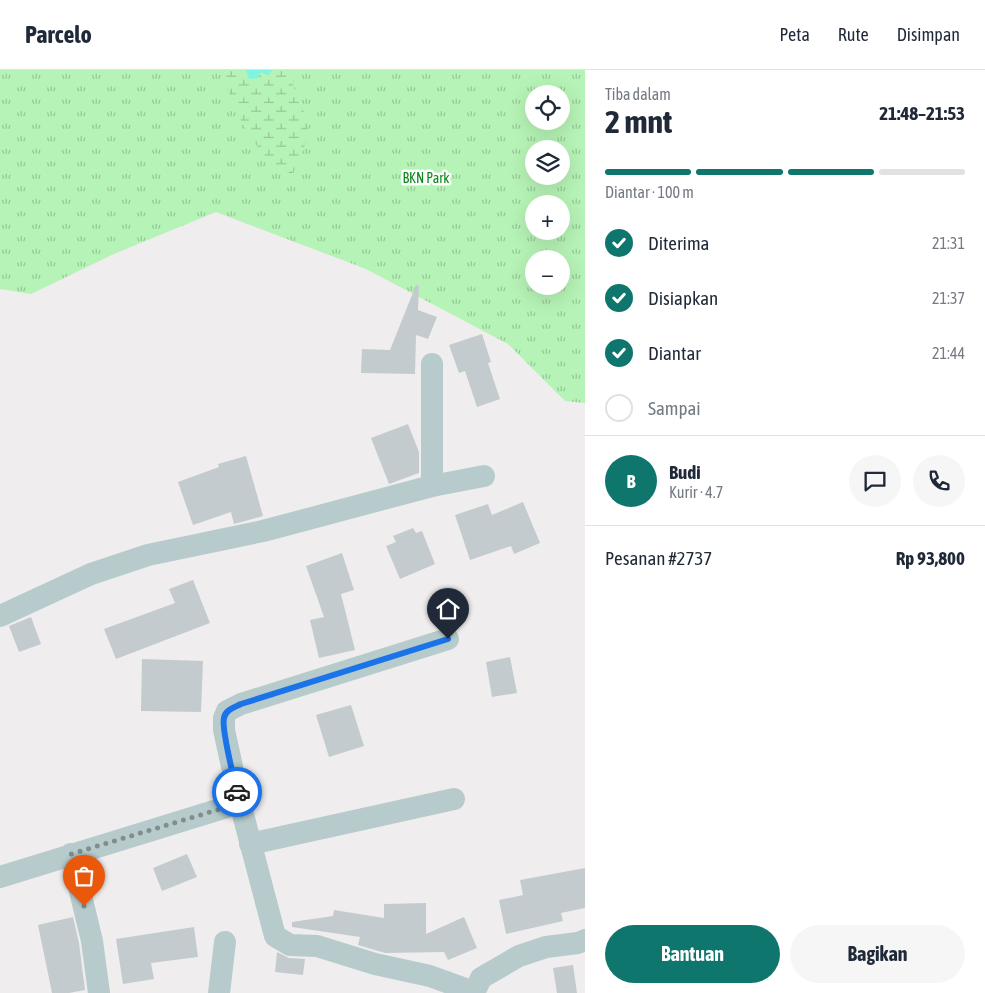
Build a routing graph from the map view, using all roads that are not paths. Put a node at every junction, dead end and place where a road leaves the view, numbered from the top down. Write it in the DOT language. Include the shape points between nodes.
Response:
graph roads {
  1 [pos="432,364"];
  2 [pos="484,476"];
  3 [pos="432,486"];
  4 [pos="0,616"];
  5 [pos="448,639"];
  6 [pos="454,799"];
  7 [pos="240,803"];
  8 [pos="250,844"];
  9 [pos="71,854"];
  10 [pos="0,877"];
  11 [pos="585,940"];
  12 [pos="225,942"];
  13 [pos="474,992"];
  14 [pos="99,993"];
  15 [pos="219,993"];
  1 -- 3 [label="street"];
  2 -- 3 [label="street"];
  3 -- 4 [label="street" via="264,531 148,555 91,574"];
  5 -- 7 [label="street" via="241,704 228,712 224,718 224,730"];
  6 -- 8 [label="street"];
  7 -- 8 [label="street"];
  7 -- 9 [label="street"];
  8 -- 13 [label="street" via="275,936 282,941 317,946 375,964 430,976"];
  9 -- 10 [label="street"];
  9 -- 14 [label="street" via="92,940"];
  11 -- 13 [label="street" via="546,946 519,956 482,978"];
  12 -- 15 [label="street"];
}
